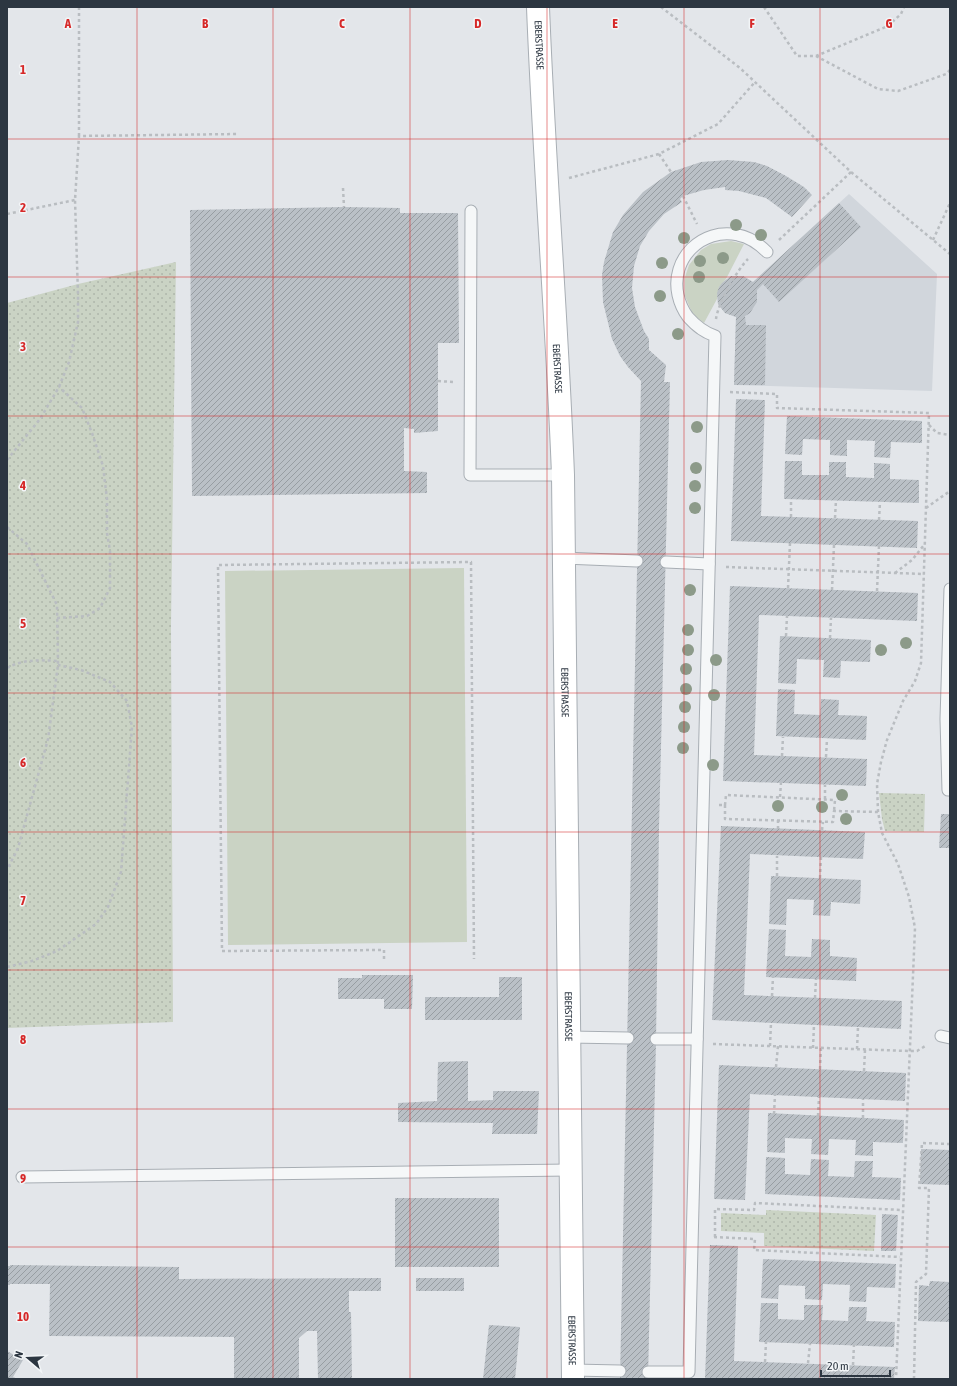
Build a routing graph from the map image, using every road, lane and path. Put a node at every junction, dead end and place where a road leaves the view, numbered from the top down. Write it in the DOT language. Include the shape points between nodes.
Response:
graph roads {
  1 [pos="79,7"];
  2 [pos="538,7"];
  3 [pos="660,7"];
  4 [pos="764,7"];
  5 [pos="904,7"];
  6 [pos="816,56"];
  7 [pos="950,70"];
  8 [pos="755,82"];
  9 [pos="238,134"];
  10 [pos="79,136"];
  11 [pos="659,154"];
  12 [pos="671,172"];
  13 [pos="851,172"];
  14 [pos="570,178"];
  15 [pos="343,188"];
  16 [pos="683,196"];
  17 [pos="75,200"];
  18 [pos="950,203"];
  19 [pos="344,208"];
  20 [pos="471,211"];
  21 [pos="7,214"];
  22 [pos="704,239"];
  23 [pos="933,240"];
  24 [pos="767,252"];
  25 [pos="950,254"];
  26 [pos="736,273"];
  27 [pos="718,310"];
  28 [pos="59,387"];
  29 [pos="714,391"];
  30 [pos="929,425"];
  31 [pos="950,435"];
  32 [pos="7,460"];
  33 [pos="563,475"];
  34 [pos="950,490"];
  35 [pos="791,499"];
  36 [pos="836,500"];
  37 [pos="880,502"];
  38 [pos="926,508"];
  39 [pos="790,517"];
  40 [pos="835,518"];
  41 [pos="879,520"];
  42 [pos="7,527"];
  43 [pos="790,543"];
  44 [pos="925,543"];
  45 [pos="834,545"];
  46 [pos="879,546"];
  47 [pos="564,558"];
  48 [pos="637,561"];
  49 [pos="666,562"];
  50 [pos="709,565"];
  51 [pos="789,569"];
  52 [pos="833,571"];
  53 [pos="878,572"];
  54 [pos="894,573"];
  55 [pos="924,574"];
  56 [pos="788,588"];
  57 [pos="950,589"];
  58 [pos="832,590"];
  59 [pos="877,592"];
  60 [pos="787,616"];
  61 [pos="57,618"];
  62 [pos="831,618"];
  63 [pos="786,636"];
  64 [pos="830,638"];
  65 [pos="58,663"];
  66 [pos="7,668"];
  67 [pos="783,737"];
  68 [pos="827,739"];
  69 [pos="782,756"];
  70 [pos="826,757"];
  71 [pos="781,783"];
  72 [pos="825,785"];
  73 [pos="950,790"];
  74 [pos="780,797"];
  75 [pos="825,799"];
  76 [pos="715,805"];
  77 [pos="726,805"];
  78 [pos="834,811"];
  79 [pos="878,812"];
  80 [pos="778,820"];
  81 [pos="823,822"];
  82 [pos="778,829"];
  83 [pos="822,830"];
  84 [pos="777,856"];
  85 [pos="821,858"];
  86 [pos="7,870"];
  87 [pos="777,876"];
  88 [pos="820,878"];
  89 [pos="384,959"];
  90 [pos="474,959"];
  91 [pos="7,966"];
  92 [pos="773,977"];
  93 [pos="816,979"];
  94 [pos="772,996"];
  95 [pos="816,998"];
  96 [pos="771,1023"];
  97 [pos="814,1025"];
  98 [pos="858,1027"];
  99 [pos="569,1037"];
  100 [pos="628,1038"];
  101 [pos="656,1038"];
  102 [pos="697,1041"];
  103 [pos="770,1046"];
  104 [pos="778,1046"];
  105 [pos="813,1048"];
  106 [pos="821,1048"];
  107 [pos="858,1049"];
  108 [pos="865,1050"];
  109 [pos="909,1051"];
  110 [pos="776,1067"];
  111 [pos="820,1069"];
  112 [pos="864,1071"];
  113 [pos="775,1096"];
  114 [pos="819,1097"];
  115 [pos="863,1099"];
  116 [pos="774,1114"];
  117 [pos="818,1116"];
  118 [pos="863,1118"];
  119 [pos="950,1144"];
  120 [pos="571,1170"];
  121 [pos="22,1177"];
  122 [pos="902,1210"];
  123 [pos="710,1237"];
  124 [pos="715,1237"];
  125 [pos="900,1257"];
  126 [pos="766,1342"];
  127 [pos="810,1344"];
  128 [pos="854,1345"];
  129 [pos="765,1362"];
  130 [pos="808,1363"];
  131 [pos="853,1365"];
  132 [pos="620,1371"];
  133 [pos="648,1372"];
  134 [pos="573,1374"];
  135 [pos="896,1379"];
  136 [pos="914,1379"];
  1 -- 10 [label="path"];
  2 -- 33 [label="street, EBERSTRASSE" via="546,180 559,362"];
  3 -- 8 [label="path"];
  4 -- 6 [label="path" via="797,56"];
  5 -- 6 [label="path" via="901,14 888,26"];
  6 -- 7 [label="path" via="878,89 898,91 946,74"];
  8 -- 11 [label="path" via="718,124"];
  8 -- 13 [label="path"];
  9 -- 10 [label="path"];
  10 -- 17 [label="path"];
  11 -- 12 [label="path"];
  11 -- 14 [label="path"];
  13 -- 23 [label="path"];
  13 -- 24 [label="path"];
  15 -- 19 [label="path"];
  16 -- 22 [label="path"];
  17 -- 21 [label="path"];
  17 -- 28 [label="path" via="78,322 69,362"];
  18 -- 23 [label="path"];
  20 -- 33 [label="lane" via="470,475"];
  22 -- 24 [label="lane" via="725,234 738,235 750,239"];
  22 -- 29 [label="lane" via="691,248 684,258 678,269 676,284 681,308 697,327 715,336"];
  23 -- 25 [label="path"];
  26 -- 27 [label="path"];
  28 -- 32 [label="path" via="40,419"];
  28 -- 61 [label="path" via="82,408 103,466 107,499 106,533 110,551 110,588 100,608 87,616"];
  29 -- 30 [label="path" via="777,394 777,408 929,413"];
  29 -- 50 [label="lane"];
  30 -- 31 [label="path" via="937,432"];
  30 -- 38 [label="path"];
  33 -- 47 [label="street, EBERSTRASSE"];
  34 -- 38 [label="path"];
  35 -- 39 [label="path"];
  36 -- 40 [label="path"];
  37 -- 41 [label="path"];
  38 -- 44 [label="path"];
  42 -- 61 [label="path" via="27,544 57,605"];
  43 -- 51 [label="path"];
  44 -- 54 [label="path" via="912,560"];
  44 -- 55 [label="path"];
  45 -- 52 [label="path"];
  46 -- 53 [label="path"];
  47 -- 48 [label="lane"];
  47 -- 99 [label="street, EBERSTRASSE"];
  49 -- 50 [label="lane"];
  50 -- 51 [label="path"];
  50 -- 102 [label="lane"];
  51 -- 52 [label="path"];
  51 -- 56 [label="path"];
  52 -- 53 [label="path"];
  52 -- 58 [label="path"];
  53 -- 54 [label="path"];
  53 -- 59 [label="path"];
  54 -- 55 [label="path"];
  55 -- 79 [label="path" via="921,664 915,681 903,701 881,762 876,784"];
  57 -- 73 [label="lane" via="946,719"];
  60 -- 63 [label="path"];
  61 -- 65 [label="path"];
  62 -- 64 [label="path"];
  65 -- 66 [label="path" via="21,661"];
  65 -- 86 [label="path" via="48,739 18,848"];
  65 -- 91 [label="path" via="110,682 127,701 132,727 121,872 108,907 96,924 57,951 32,961"];
  67 -- 69 [label="path"];
  68 -- 70 [label="path"];
  71 -- 74 [label="path"];
  72 -- 75 [label="path"];
  74 -- 75 [label="path"];
  74 -- 77 [label="path" via="726,795"];
  75 -- 78 [label="path" via="835,800"];
  76 -- 77 [label="path"];
  77 -- 80 [label="path" via="725,819"];
  78 -- 79 [label="path"];
  78 -- 81 [label="path" via="833,822"];
  79 -- 109 [label="path" via="882,833 898,864 909,897 914,928"];
  80 -- 81 [label="path"];
  80 -- 82 [label="path"];
  81 -- 83 [label="path"];
  84 -- 87 [label="path"];
  85 -- 88 [label="path"];
  89 -- 90 [label="path" via="384,950 222,950 218,565 471,562"];
  92 -- 94 [label="path"];
  93 -- 95 [label="path"];
  96 -- 103 [label="path"];
  97 -- 105 [label="path"];
  98 -- 107 [label="path"];
  99 -- 100 [label="lane"];
  99 -- 120 [label="street, EBERSTRASSE"];
  101 -- 102 [label="lane"];
  102 -- 103 [label="path"];
  102 -- 133 [label="lane" via="689,1372"];
  103 -- 104 [label="path"];
  104 -- 105 [label="path"];
  104 -- 110 [label="path"];
  105 -- 106 [label="path"];
  106 -- 107 [label="path"];
  106 -- 111 [label="path"];
  107 -- 108 [label="path"];
  108 -- 109 [label="path"];
  108 -- 112 [label="path"];
  109 -- 122 [label="path"];
  113 -- 116 [label="path"];
  114 -- 117 [label="path"];
  115 -- 118 [label="path"];
  119 -- 136 [label="path" via="922,1143 919,1188 929,1188 926,1274 916,1282"];
  120 -- 121 [label="lane"];
  120 -- 134 [label="street, EBERSTRASSE"];
  122 -- 124 [label="path" via="755,1203 754,1210 715,1208"];
  122 -- 125 [label="path"];
  123 -- 124 [label="path"];
  124 -- 125 [label="path" via="755,1239 754,1250"];
  125 -- 135 [label="path"];
  126 -- 129 [label="path"];
  127 -- 130 [label="path"];
  128 -- 131 [label="path"];
  132 -- 134 [label="lane"];
}
